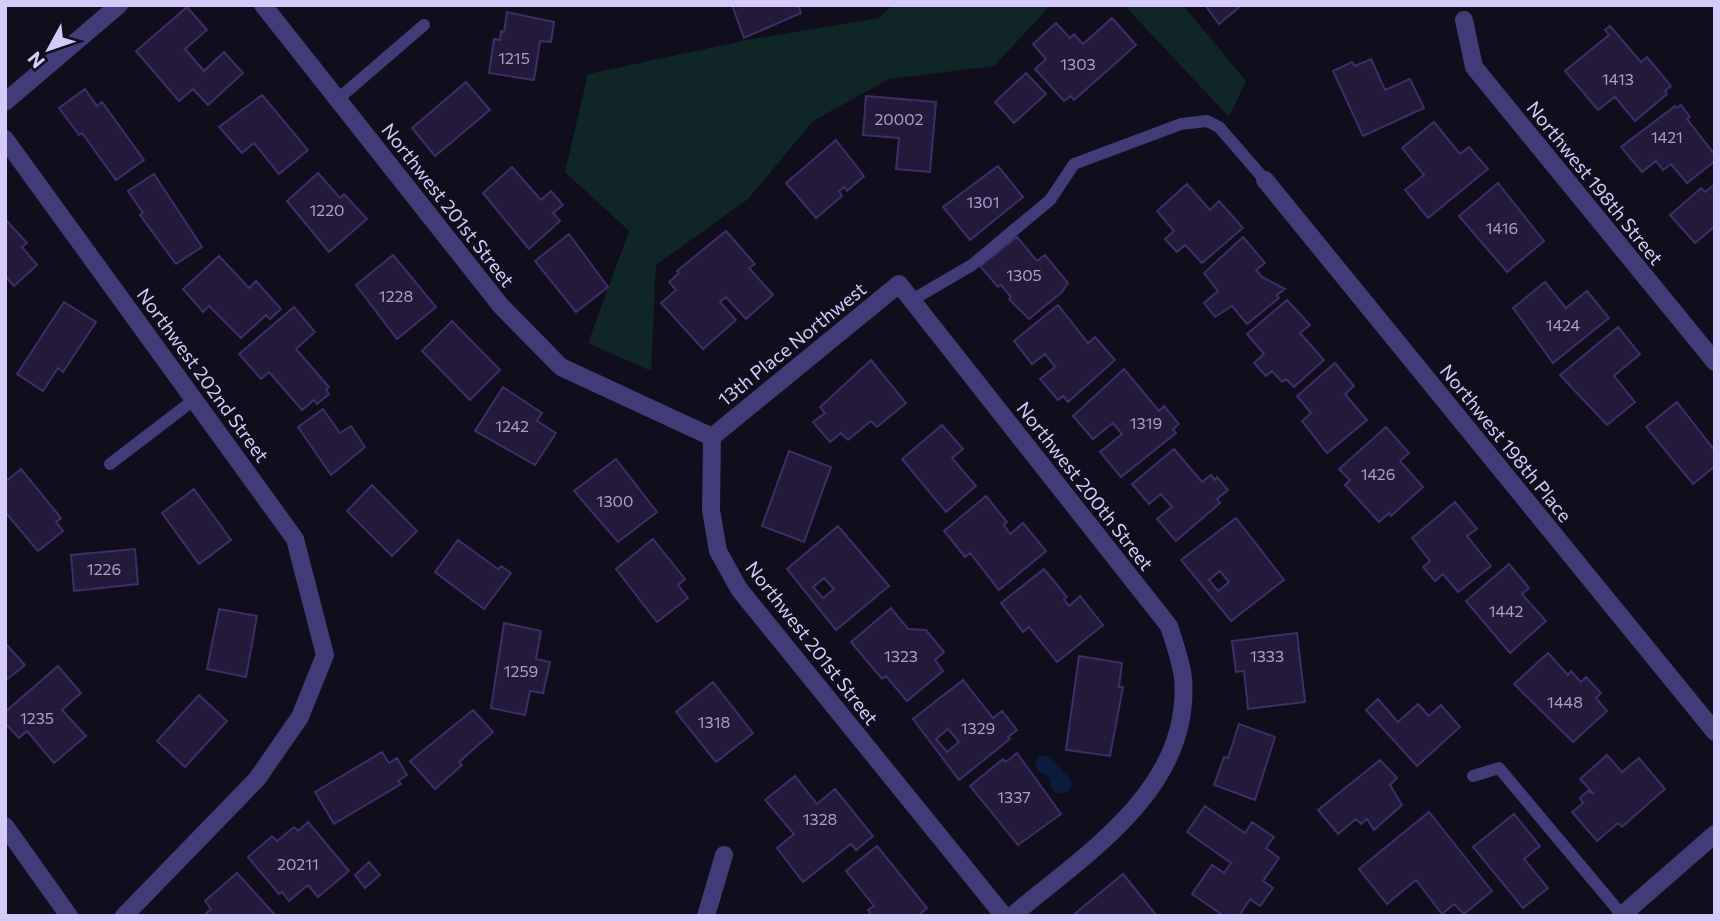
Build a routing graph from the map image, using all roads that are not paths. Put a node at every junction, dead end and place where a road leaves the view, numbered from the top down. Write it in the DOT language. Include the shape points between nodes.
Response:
graph roads {
  1 [pos="119,5"];
  2 [pos="263,5"];
  3 [pos="1464,20"];
  4 [pos="424,25"];
  5 [pos="338,99"];
  6 [pos="5,102"];
  7 [pos="5,139"];
  8 [pos="1265,180"];
  9 [pos="899,284"];
  10 [pos="912,300"];
  11 [pos="1715,362"];
  12 [pos="195,400"];
  13 [pos="712,438"];
  14 [pos="110,464"];
  15 [pos="1715,732"];
  16 [pos="1473,776"];
  17 [pos="5,826"];
  18 [pos="1715,834"];
  19 [pos="724,855"];
  20 [pos="69,916"];
  21 [pos="124,916"];
  22 [pos="706,916"];
  23 [pos="1004,916"];
  24 [pos="1012,916"];
  25 [pos="1622,916"];
  1 -- 6 [label="street"];
  2 -- 5 [label="street, Northwest 201st Street"];
  3 -- 11 [label="street, Northwest 198th Street" via="1474,67"];
  4 -- 5 [label="lane"];
  5 -- 13 [label="street, Northwest 201st Street" via="501,306 562,367"];
  7 -- 12 [label="street, Northwest 202nd Street"];
  8 -- 10 [label="lane" via="1219,127 1207,121 1181,124 1074,164 1050,200 972,265"];
  8 -- 15 [label="street, Northwest 198th Place"];
  9 -- 10 [label="street, Northwest 200th Street"];
  9 -- 13 [label="street, 13th Place Northwest"];
  10 -- 24 [label="street, Northwest 200th Street" via="1169,626 1183,678 1178,736 1160,777 1129,817"];
  12 -- 14 [label="lane"];
  12 -- 21 [label="street, Northwest 202nd Street" via="295,539 325,655 300,717 257,779"];
  13 -- 23 [label="street, Northwest 201st Street" via="711,510 718,551 738,589"];
  16 -- 25 [label="lane" via="1499,768"];
  17 -- 20 [label="street"];
  18 -- 25 [label="street"];
  19 -- 22 [label="street"];
}
